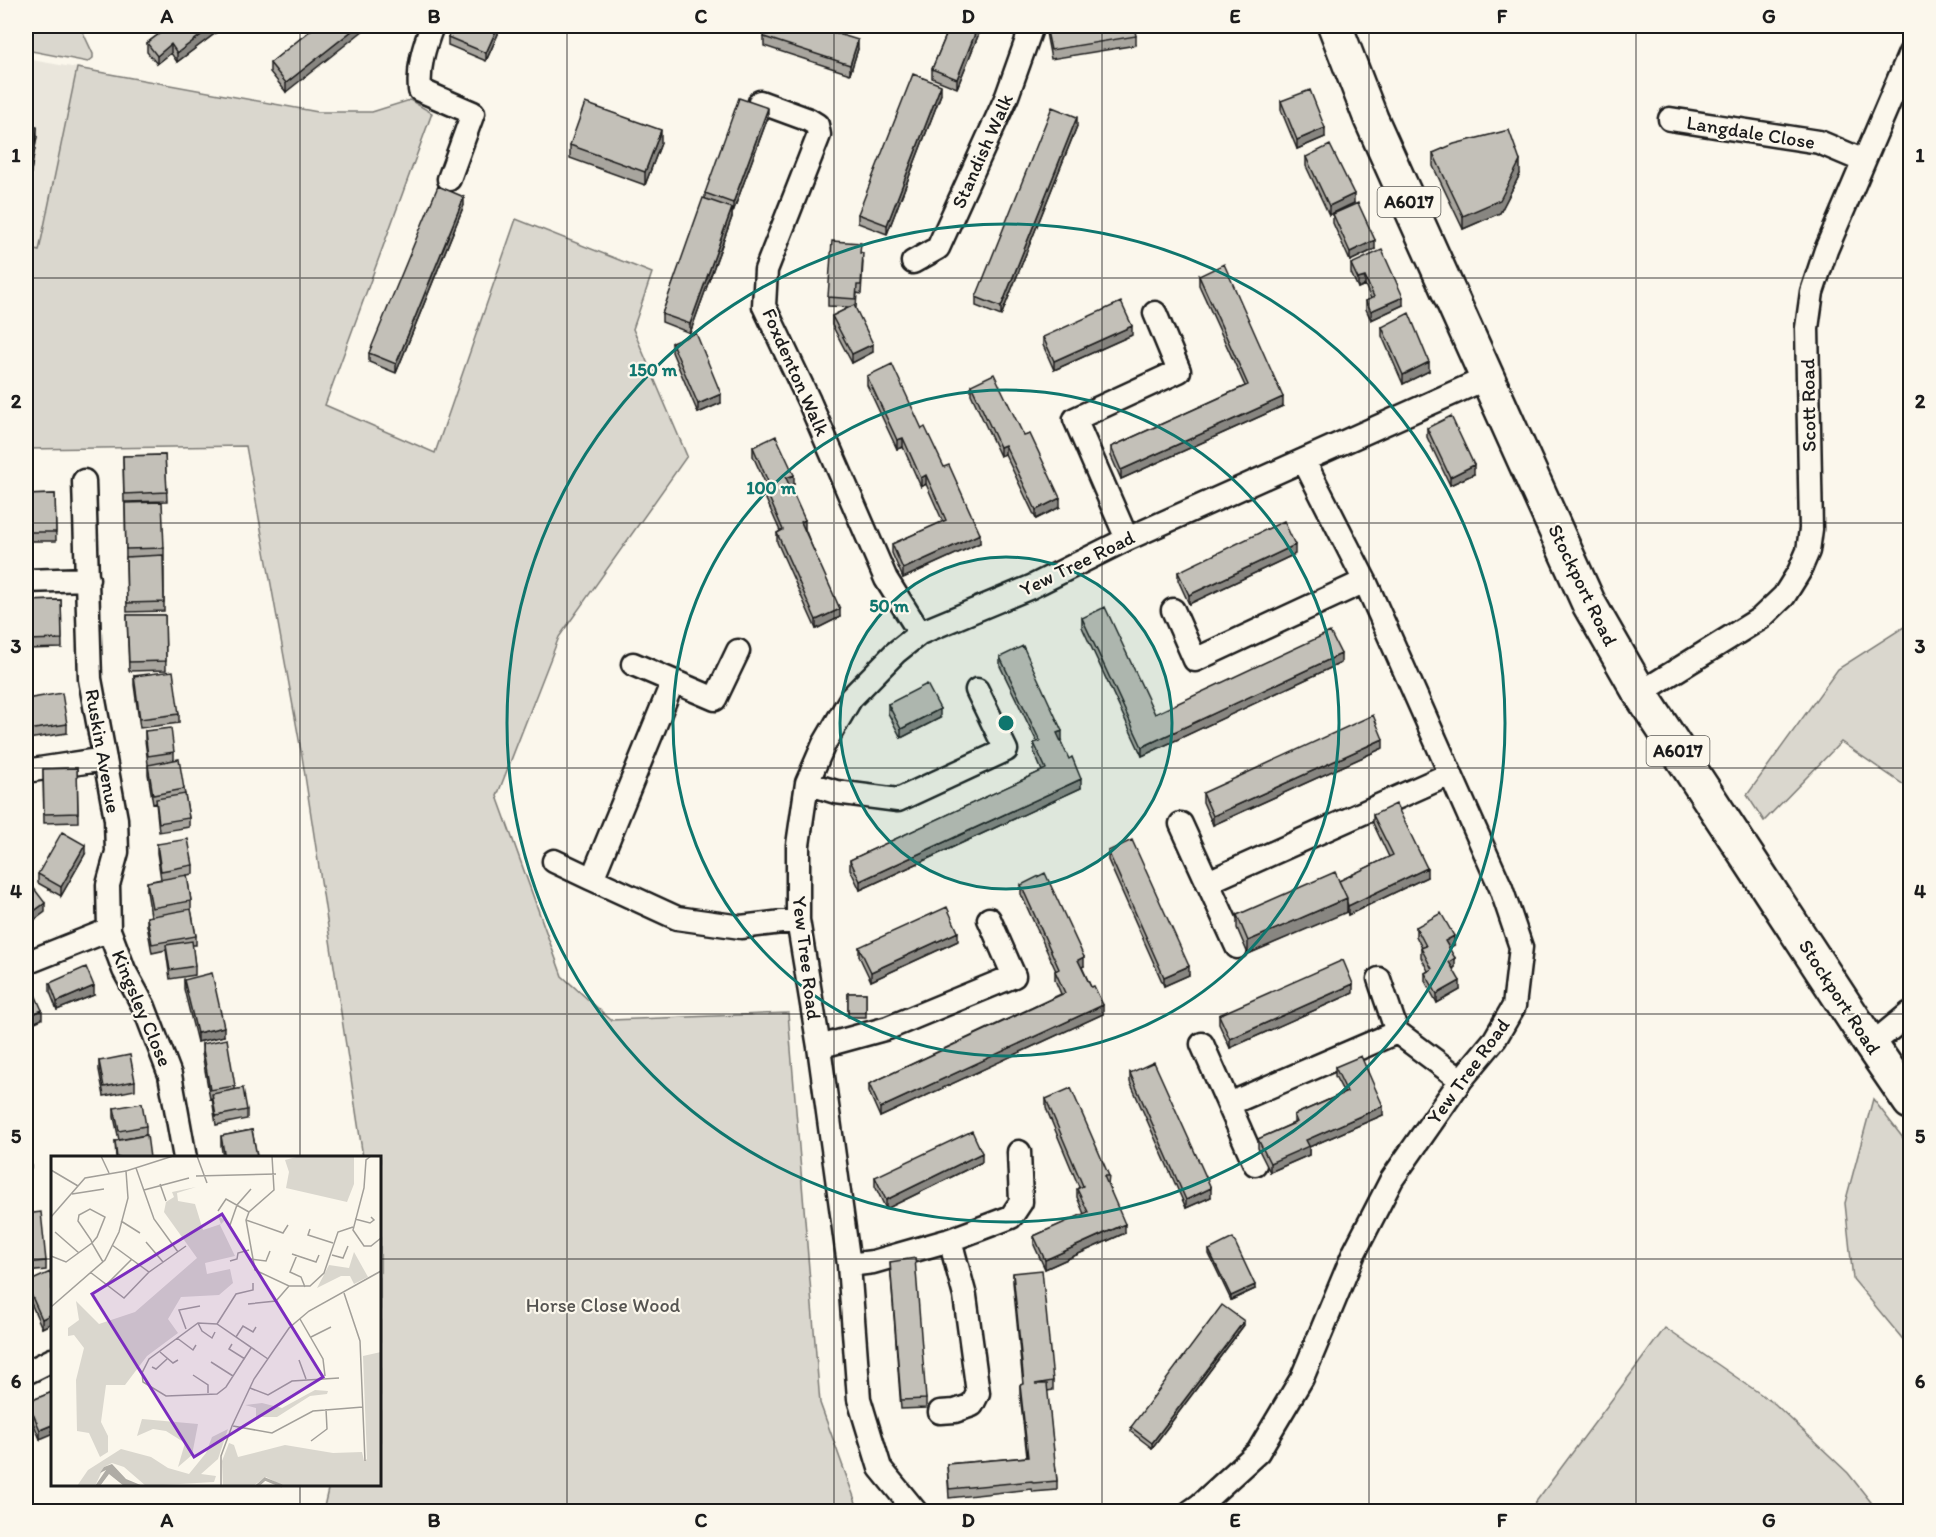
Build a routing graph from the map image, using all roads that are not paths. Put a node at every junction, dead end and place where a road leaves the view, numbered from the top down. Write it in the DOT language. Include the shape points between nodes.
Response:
graph roads {
  1 [pos="432,26"];
  2 [pos="1032,26"];
  3 [pos="1335,26"];
  4 [pos="1911,53"];
  5 [pos="760,102"];
  6 [pos="1670,119"];
  7 [pos="1864,161"];
  8 [pos="449,179"];
  9 [pos="913,262"];
  10 [pos="1155,313"];
  11 [pos="1487,378"];
  12 [pos="1304,461"];
  13 [pos="84,481"];
  14 [pos="1127,538"];
  15 [pos="88,579"];
  16 [pos="26,581"];
  17 [pos="1365,581"];
  18 [pos="1173,610"];
  19 [pos="920,633"];
  20 [pos="738,651"];
  21 [pos="633,664"];
  22 [pos="673,681"];
  23 [pos="977,690"];
  24 [pos="1640,693"];
  25 [pos="105,759"];
  26 [pos="26,771"];
  27 [pos="1450,774"];
  28 [pos="807,783"];
  29 [pos="1181,824"];
  30 [pos="554,861"];
  31 [pos="592,879"];
  32 [pos="1208,882"];
  33 [pos="989,919"];
  34 [pos="798,920"];
  35 [pos="109,930"];
  36 [pos="1237,947"];
  37 [pos="26,963"];
  38 [pos="1379,979"];
  39 [pos="1911,1013"];
  40 [pos="1397,1032"];
  41 [pos="1202,1044"];
  42 [pos="1871,1045"];
  43 [pos="819,1047"];
  44 [pos="1461,1080"];
  45 [pos="1911,1102"];
  46 [pos="1229,1104"];
  47 [pos="1019,1152"];
  48 [pos="185,1156"];
  49 [pos="1256,1164"];
  50 [pos="950,1240"];
  51 [pos="849,1265"];
  52 [pos="51,1360"];
  53 [pos="26,1373"];
  54 [pos="940,1412"];
  55 [pos="916,1512"];
  56 [pos="1190,1512"];
  1 -- 8 [label="street" via="418,72 420,90 473,113"];
  2 -- 9 [label="street, Standish Walk" via="1007,96 938,248"];
  3 -- 11 [label="highway, Stockport Road / A6017" via="1371,119"];
  4 -- 7 [label="street, Scott Road"];
  5 -- 19 [label="street, Foxdenton Walk" via="809,120 817,125 819,135 766,270 765,306 886,579"];
  6 -- 7 [label="street, Langdale Close" via="1819,142"];
  7 -- 24 [label="street, Scott Road" via="1812,292 1807,328 1811,529 1808,551 1784,596 1761,618"];
  10 -- 14 [label="street" via="1179,371 1075,419"];
  11 -- 12 [label="street, Yew Tree Road"];
  11 -- 24 [label="highway, Stockport Road / A6017" via="1588,604"];
  12 -- 14 [label="street, Yew Tree Road"];
  12 -- 17 [label="street, Yew Tree Road"];
  13 -- 15 [label="street, Ruskin Avenue"];
  14 -- 19 [label="street, Yew Tree Road" via="1031,587"];
  15 -- 16 [label="street"];
  15 -- 25 [label="street, Ruskin Avenue" via="90,679"];
  17 -- 18 [label="street" via="1195,660"];
  17 -- 27 [label="street, Yew Tree Road"];
  19 -- 28 [label="street, Yew Tree Road" via="851,698"];
  20 -- 22 [label="street" via="716,699"];
  21 -- 22 [label="street"];
  22 -- 31 [label="street"];
  23 -- 28 [label="street" via="1006,750 898,800 836,792"];
  24 -- 42 [label="highway, Stockport Road / A6017"];
  25 -- 26 [label="street"];
  25 -- 35 [label="street, Ruskin Avenue" via="117,841 108,885"];
  27 -- 32 [label="street"];
  27 -- 44 [label="street, Yew Tree Road" via="1501,888 1521,947 1514,1006 1495,1039"];
  28 -- 34 [label="street, Yew Tree Road" via="798,845"];
  29 -- 32 [label="street"];
  30 -- 31 [label="street"];
  31 -- 34 [label="street" via="677,918 741,927"];
  32 -- 36 [label="street"];
  33 -- 43 [label="street" via="1014,976 888,1028"];
  34 -- 43 [label="street, Yew Tree Road"];
  35 -- 37 [label="street"];
  35 -- 48 [label="street, Kingsley Close" via="171,1075"];
  38 -- 40 [label="street"];
  39 -- 42 [label="street"];
  40 -- 44 [label="street"];
  40 -- 46 [label="street"];
  41 -- 46 [label="street"];
  42 -- 45 [label="highway, Stockport Road / A6017"];
  43 -- 51 [label="street, Yew Tree Road"];
  44 -- 56 [label="street, Yew Tree Road" via="1392,1179 1354,1253 1302,1378 1258,1452"];
  46 -- 49 [label="street"];
  47 -- 50 [label="street" via="1021,1202 1011,1217"];
  50 -- 51 [label="street"];
  50 -- 54 [label="street" via="965,1296 978,1393 972,1405"];
  51 -- 55 [label="street, Yew Tree Road" via="860,1399 880,1468"];
  52 -- 53 [label="street"];
}
